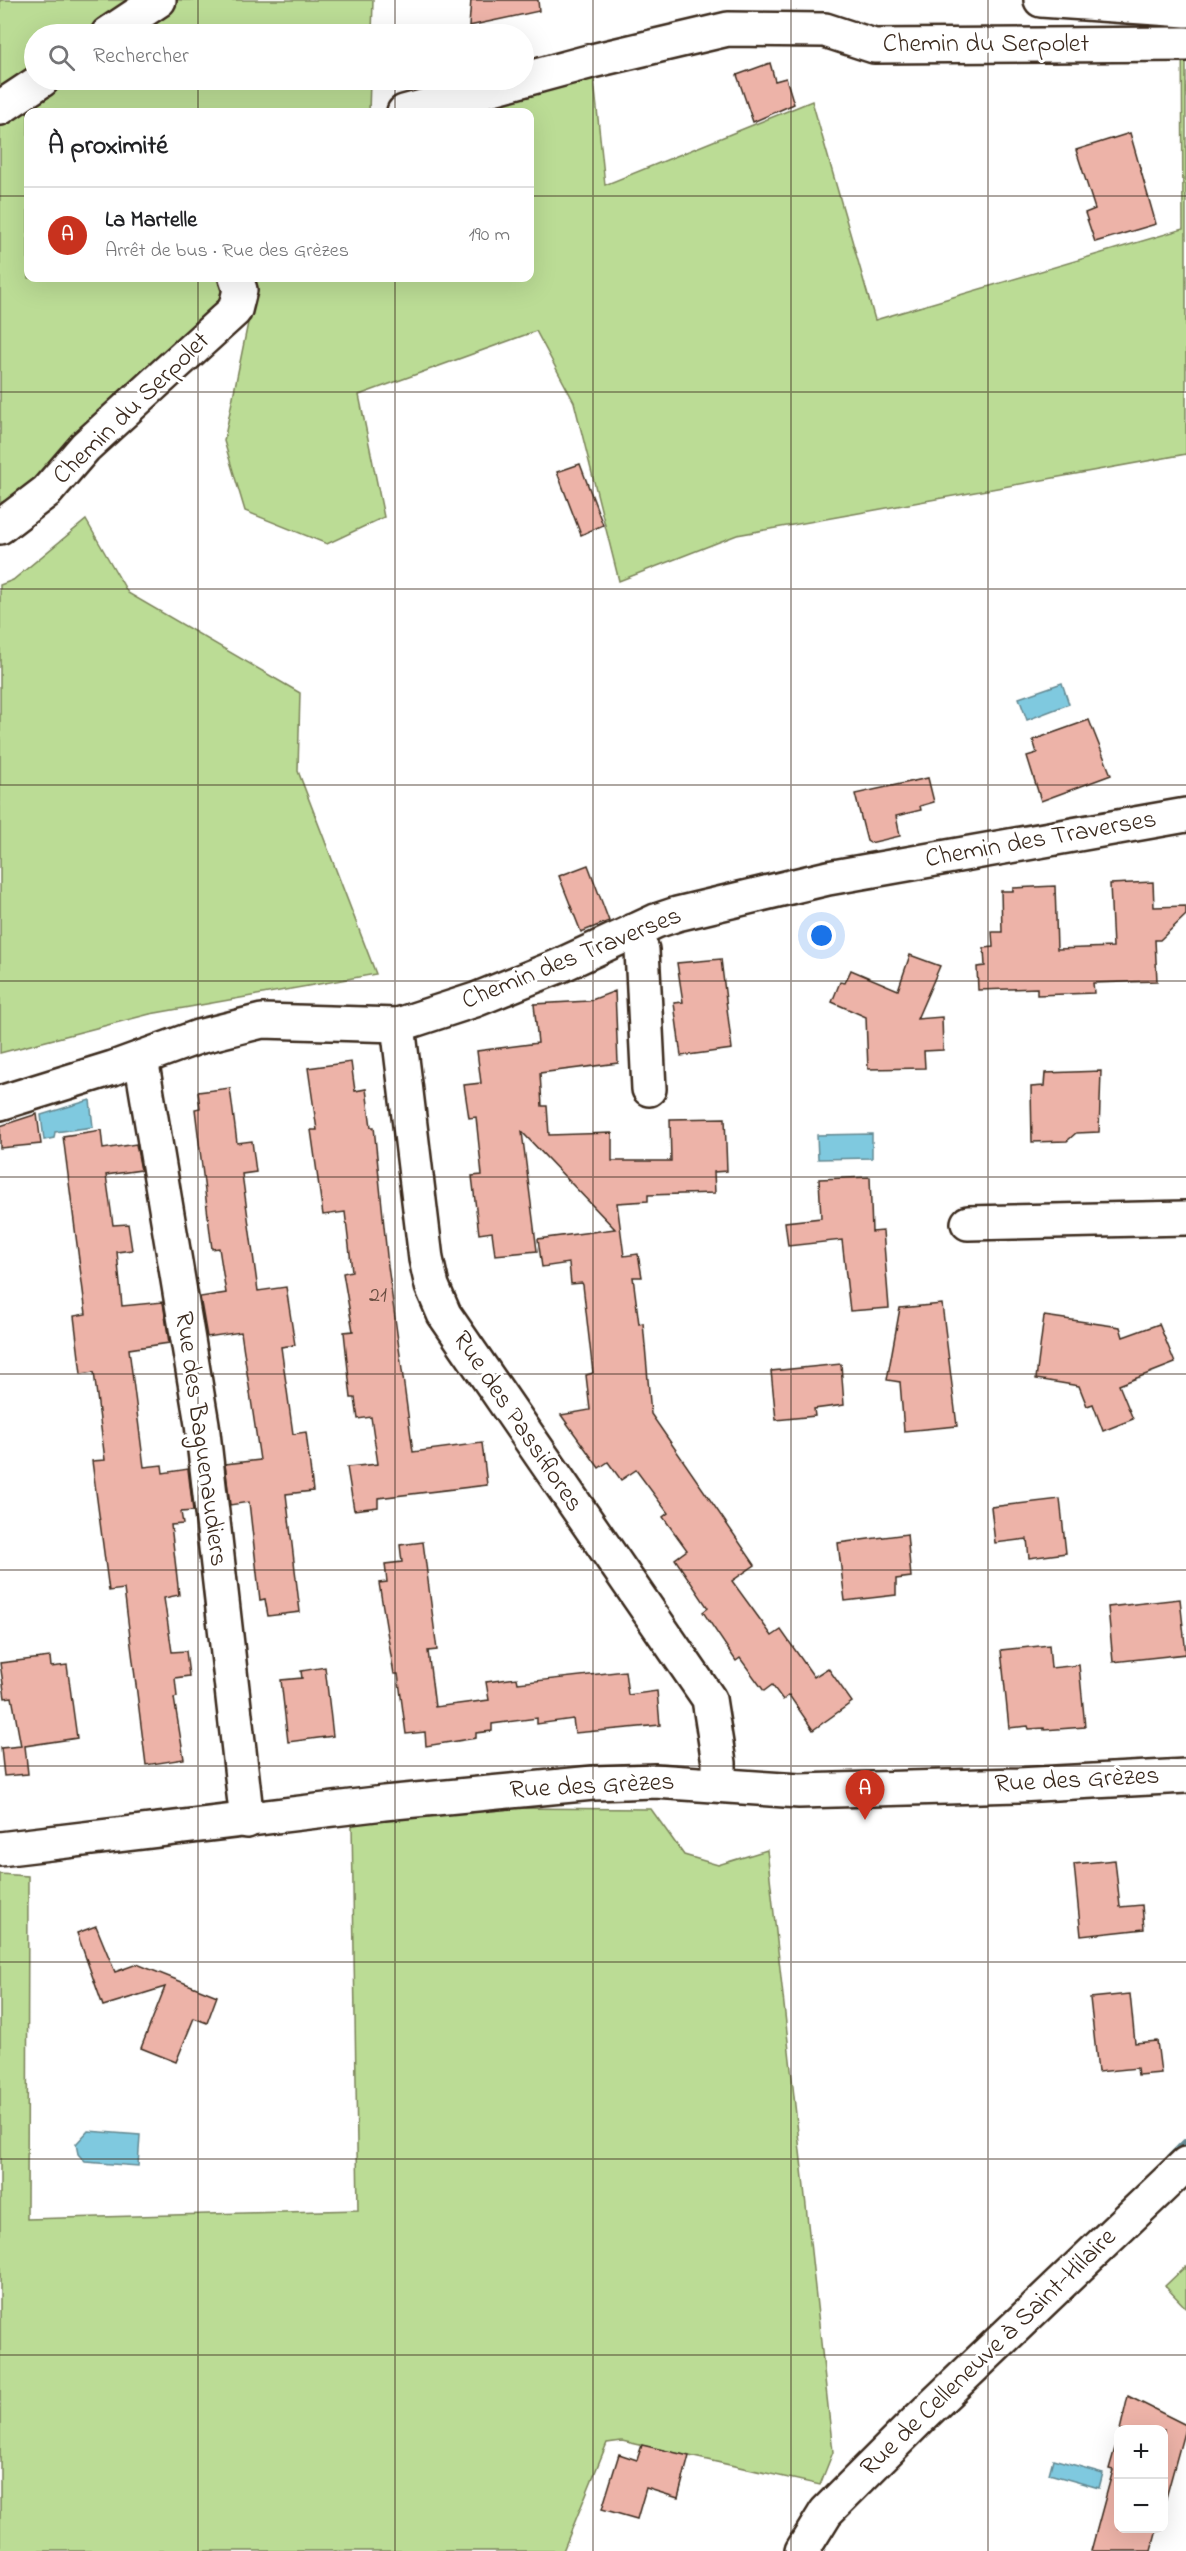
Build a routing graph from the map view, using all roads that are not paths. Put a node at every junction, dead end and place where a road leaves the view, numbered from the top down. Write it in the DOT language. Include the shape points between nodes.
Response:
graph roads {
  1 [pos="159,0"];
  2 [pos="1041,0"];
  3 [pos="1186,10"];
  4 [pos="123,24"];
  5 [pos="1186,44"];
  6 [pos="534,77"];
  7 [pos="27,90"];
  8 [pos="485,90"];
  9 [pos="0,108"];
  10 [pos="419,108"];
  11 [pos="237,282"];
  12 [pos="0,527"];
  13 [pos="1186,815"];
  14 [pos="633,931"];
  15 [pos="398,1025"];
  16 [pos="141,1058"];
  17 [pos="649,1089"];
  18 [pos="0,1103"];
  19 [pos="1186,1218"];
  20 [pos="968,1223"];
  21 [pos="1186,1776"];
  22 [pos="719,1785"];
  23 [pos="247,1821"];
  24 [pos="0,1849"];
  25 [pos="1186,2164"];
  26 [pos="802,2551"];
  1 -- 4 [label="street"];
  2 -- 3 [label="street"];
  5 -- 6 [label="street, Chemin du Serpolet" via="874,46 825,30 728,29"];
  7 -- 9 [label="street"];
  8 -- 10 [label="street, Chemin du Serpolet"];
  11 -- 12 [label="street, Chemin du Serpolet" via="240,290 235,310 85,447 47,491"];
  13 -- 14 [label="street, Chemin des Traverses" via="828,878 677,914"];
  14 -- 15 [label="street, Chemin des Traverses" via="475,1000"];
  14 -- 17 [label="street" via="642,950"];
  15 -- 16 [label="street, Chemin des Traverses" via="262,1021 198,1037"];
  15 -- 22 [label="street, Rue des Passiflores" via="432,1286 444,1314 709,1699"];
  16 -- 18 [label="street, Chemin des Traverses"];
  16 -- 23 [label="street, Rue des Baguenaudiers" via="202,1424"];
  19 -- 20 [label="street"];
  21 -- 22 [label="street, Rue des Grèzes" via="798,1791"];
  22 -- 23 [label="street, Rue des Grèzes" via="593,1783"];
  23 -- 24 [label="street, Rue des Grèzes"];
  25 -- 26 [label="street, Rue de Celleneuve à Saint-Hilaire" via="826,2512"];
}
